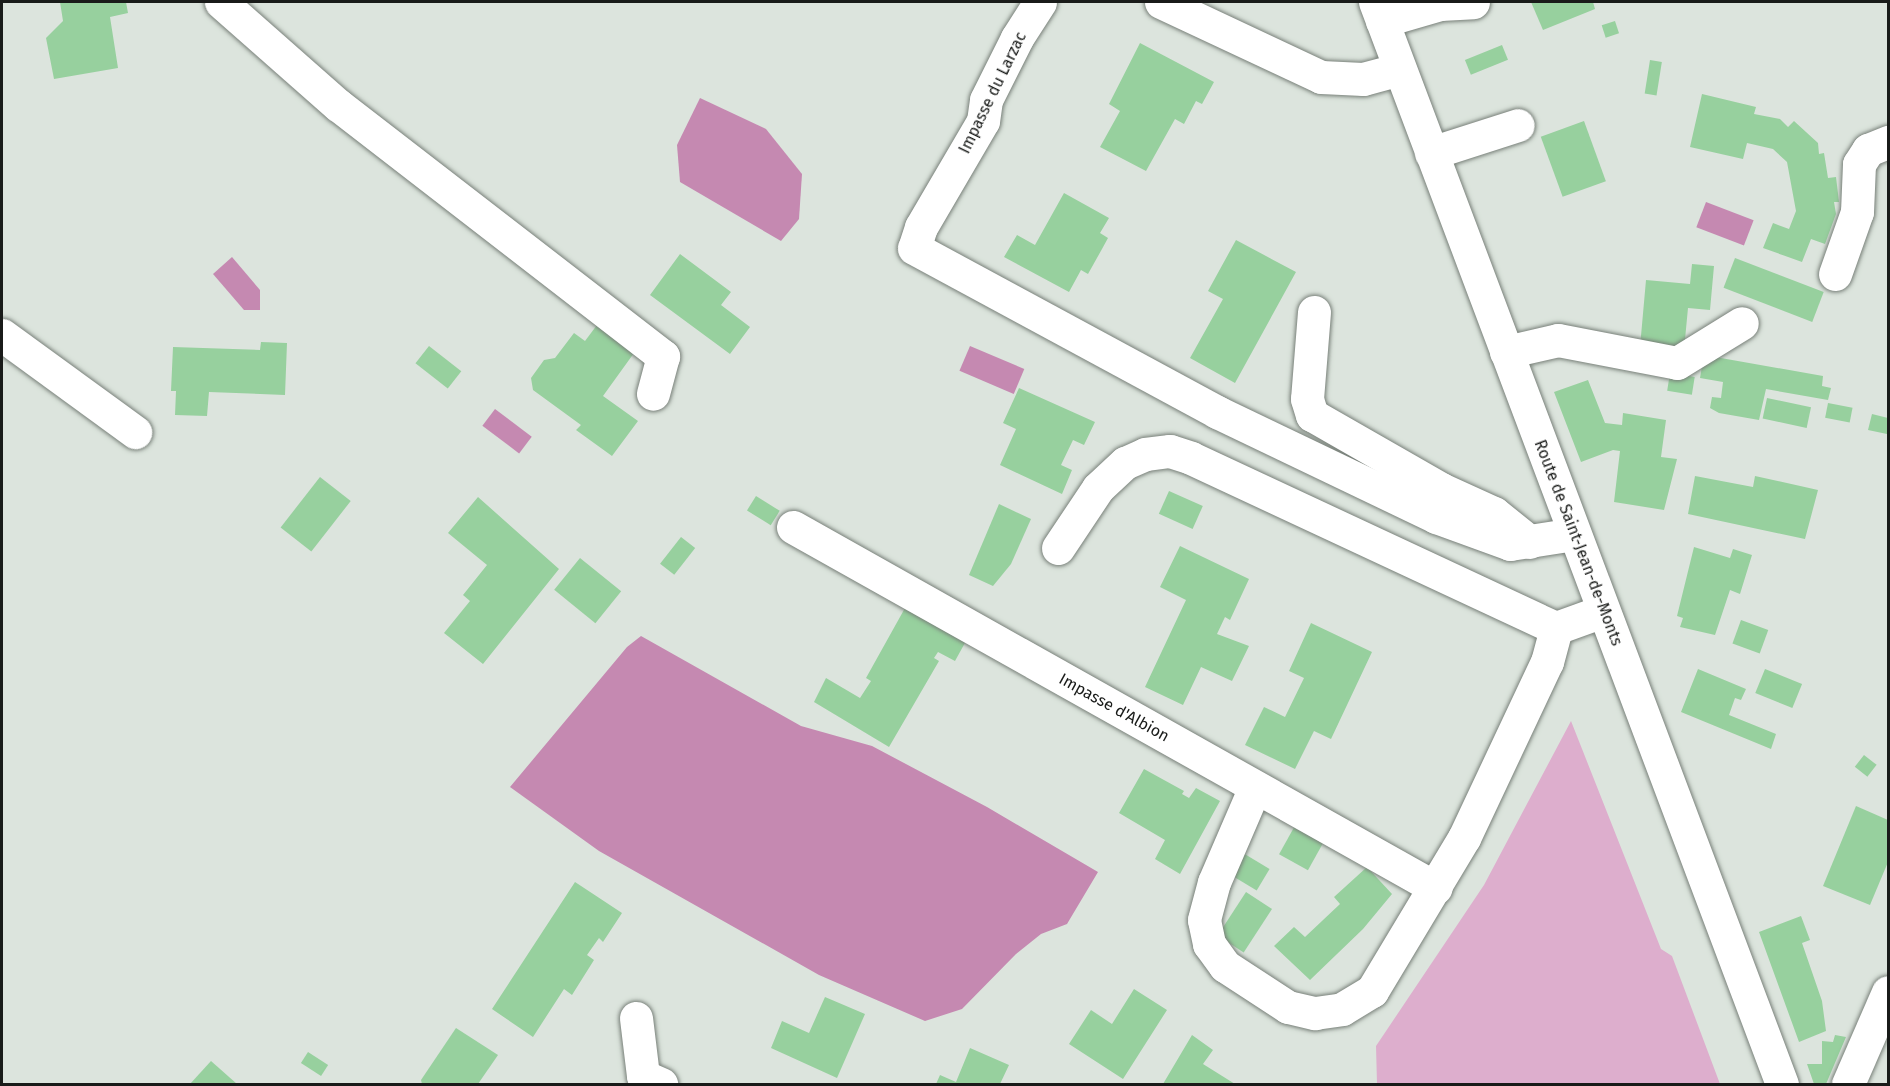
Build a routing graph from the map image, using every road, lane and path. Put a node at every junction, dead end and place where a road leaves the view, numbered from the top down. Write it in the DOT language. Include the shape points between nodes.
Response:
graph roads {
  1 [pos="221,2"];
  2 [pos="1040,2"];
  3 [pos="1161,2"];
  4 [pos="1473,2"];
  5 [pos="1379,11"];
  6 [pos="1400,69"];
  7 [pos="1518,125"];
  8 [pos="1888,142"];
  9 [pos="1431,153"];
  10 [pos="1835,274"];
  11 [pos="1314,312"];
  12 [pos="1742,323"];
  13 [pos="2,335"];
  14 [pos="1506,352"];
  15 [pos="653,394"];
  16 [pos="135,432"];
  17 [pos="793,527"];
  18 [pos="1574,534"];
  19 [pos="1530,542"];
  20 [pos="1058,548"];
  21 [pos="1603,611"];
  22 [pos="1556,628"];
  23 [pos="1255,787"];
  24 [pos="1436,888"];
  25 [pos="1888,992"];
  26 [pos="636,1018"];
  27 [pos="661,1084"];
  28 [pos="1782,1084"];
  29 [pos="1848,1084"];
  1 -- 15 [label="main road" via="332,100 663,356"];
  2 -- 19 [label="main road, Impasse du Larzac" via="1017,38 986,100 982,121 921,227 914,248 1217,412 1415,507 1493,540"];
  3 -- 6 [label="main road" via="1321,77 1363,79"];
  4 -- 5 [label="main road"];
  5 -- 6 [label="main road, Route de Saint-Jean-de-Monts"];
  6 -- 9 [label="main road, Route de Saint-Jean-de-Monts"];
  7 -- 9 [label="main road"];
  8 -- 10 [label="main road" via="1868,150 1859,164 1857,212"];
  9 -- 14 [label="main road, Route de Saint-Jean-de-Monts"];
  11 -- 19 [label="main road" via="1307,399 1312,415 1441,489 1494,513"];
  12 -- 14 [label="main road" via="1677,363 1558,340"];
  13 -- 16 [label="main road"];
  14 -- 18 [label="main road, Route de Saint-Jean-de-Monts"];
  17 -- 23 [label="main road, Impasse d'Albion"];
  18 -- 19 [label="main road"];
  18 -- 21 [label="main road, Route de Saint-Jean-de-Monts"];
  20 -- 22 [label="main road" via="1098,488 1125,464 1145,454 1170,452 1191,458"];
  21 -- 22 [label="main road"];
  21 -- 28 [label="main road, Route de Saint-Jean-de-Monts"];
  22 -- 24 [label="main road" via="1547,662 1464,838"];
  23 -- 24 [label="main road, Impasse d'Albion"];
  23 -- 24 [label="main road" via="1214,882 1204,920 1209,944 1225,966 1288,1007 1315,1013 1342,1009 1372,991"];
  25 -- 29 [label="main road"];
  26 -- 27 [label="main road" via="643,1076"];
}
